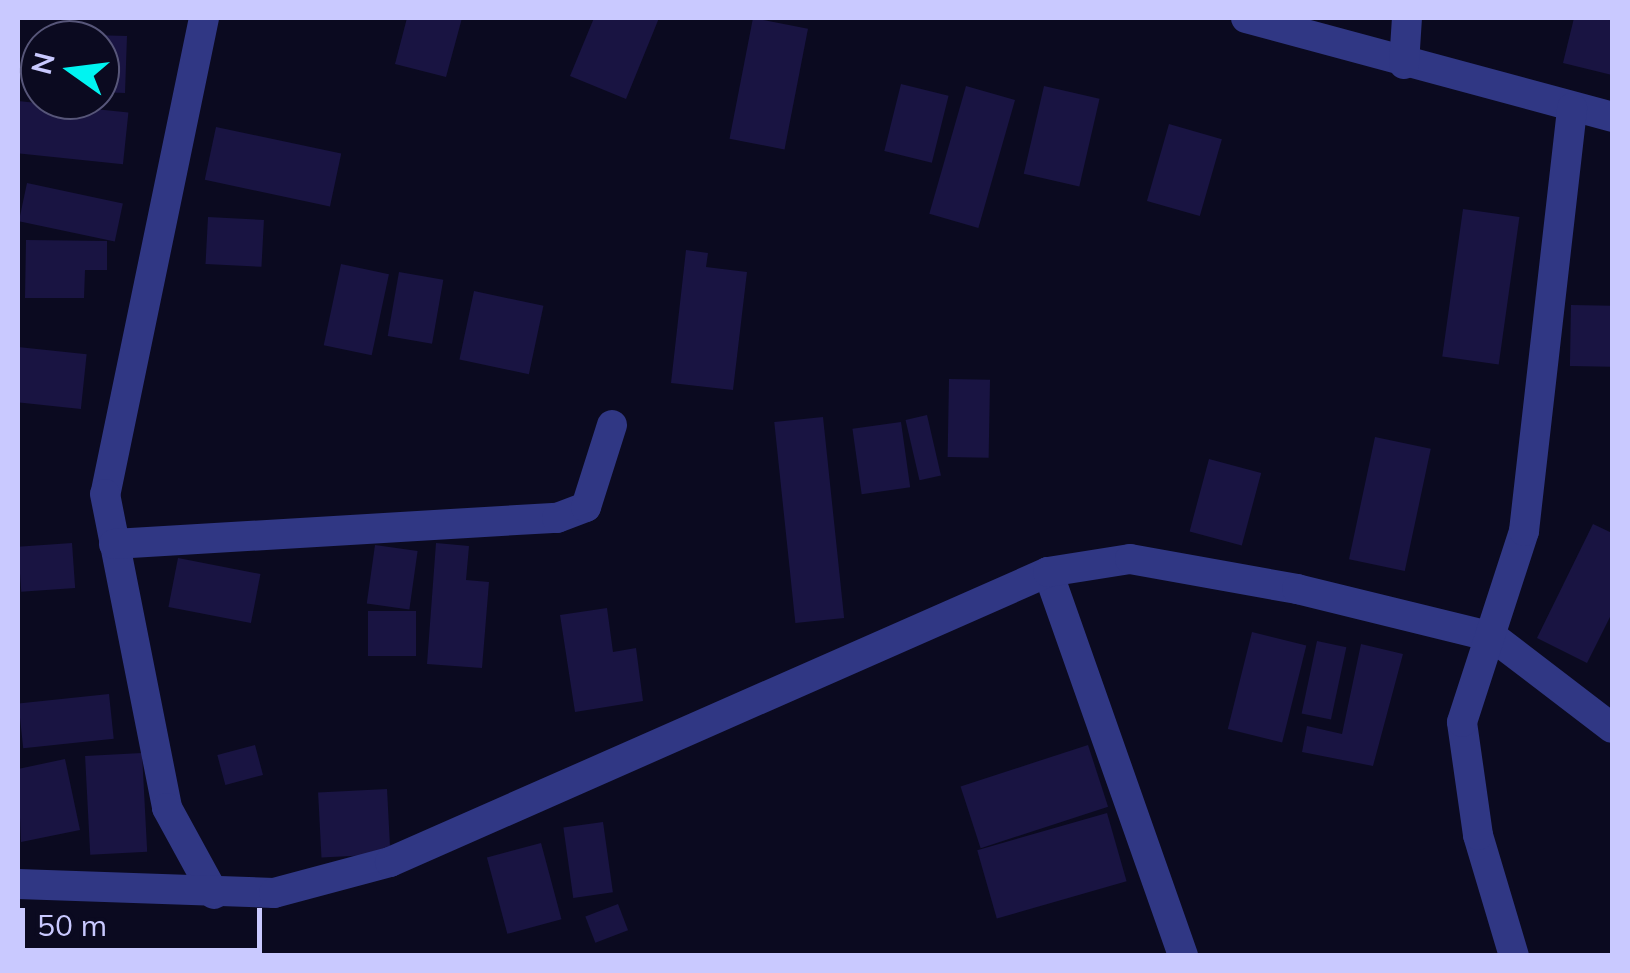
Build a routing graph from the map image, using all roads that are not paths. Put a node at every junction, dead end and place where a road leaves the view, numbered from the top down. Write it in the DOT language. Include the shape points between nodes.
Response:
graph roads {
  1 [pos="204,18"];
  2 [pos="1246,18"];
  3 [pos="1406,18"];
  4 [pos="1404,64"];
  5 [pos="1572,108"];
  6 [pos="1612,117"];
  7 [pos="612,425"];
  8 [pos="114,544"];
  9 [pos="1048,572"];
  10 [pos="1493,637"];
  11 [pos="1612,728"];
  12 [pos="18,884"];
  13 [pos="214,894"];
  14 [pos="1183,956"];
  15 [pos="1514,956"];
  1 -- 8 [label="street" via="105,494"];
  2 -- 4 [label="street"];
  3 -- 4 [label="street"];
  4 -- 5 [label="street"];
  5 -- 6 [label="street"];
  5 -- 10 [label="street" via="1557,202 1538,438 1524,530"];
  7 -- 8 [label="street" via="586,507 557,518"];
  8 -- 13 [label="street" via="166,808"];
  9 -- 10 [label="street" via="1130,560 1297,590"];
  9 -- 13 [label="street" via="390,862 274,893"];
  9 -- 14 [label="street"];
  10 -- 11 [label="street"];
  10 -- 15 [label="street" via="1462,722 1478,835"];
  12 -- 13 [label="street"];
}
